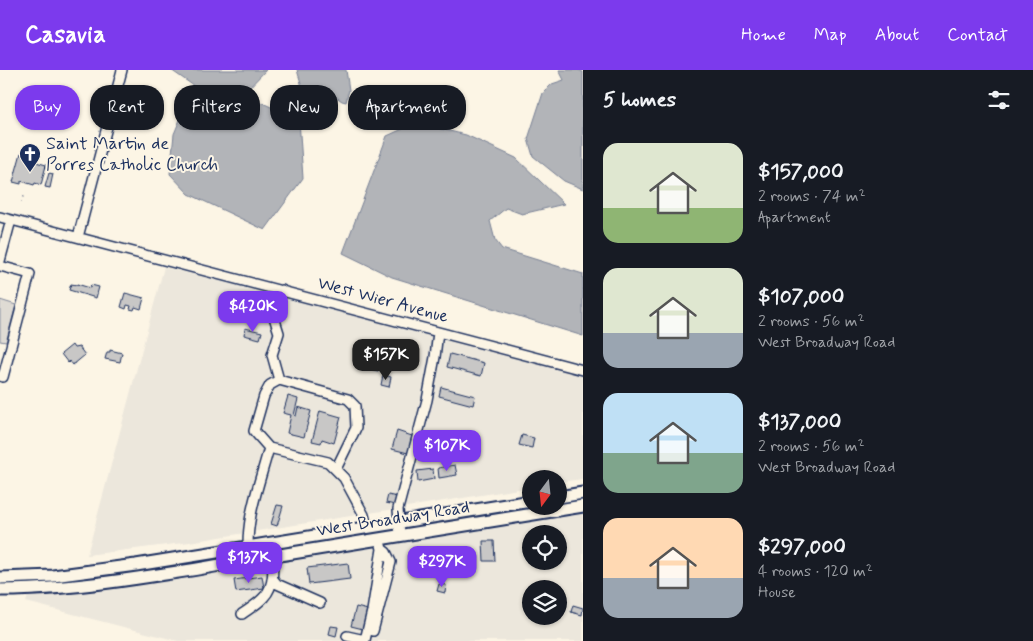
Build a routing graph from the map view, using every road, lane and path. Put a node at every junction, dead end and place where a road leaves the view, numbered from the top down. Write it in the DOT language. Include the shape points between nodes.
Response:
graph roads {
  1 [pos="122,70"];
  2 [pos="24,196"];
  3 [pos="22,202"];
  4 [pos="0,216"];
  5 [pos="11,220"];
  6 [pos="78,237"];
  7 [pos="0,261"];
  8 [pos="0,266"];
  9 [pos="282,290"];
  10 [pos="438,332"];
  11 [pos="583,370"];
  12 [pos="1,377"];
  13 [pos="279,380"];
  14 [pos="268,448"];
  15 [pos="336,469"];
  16 [pos="583,493"];
  17 [pos="568,496"];
  18 [pos="522,502"];
  19 [pos="583,506"];
  20 [pos="568,507"];
  21 [pos="522,514"];
  22 [pos="399,522"];
  23 [pos="367,528"];
  24 [pos="400,536"];
  25 [pos="271,543"];
  26 [pos="381,544"];
  27 [pos="247,547"];
  28 [pos="272,557"];
  29 [pos="249,560"];
  30 [pos="94,571"];
  31 [pos="0,578"];
  32 [pos="273,578"];
  33 [pos="96,584"];
  34 [pos="0,590"];
  35 [pos="320,603"];
  36 [pos="242,614"];
  37 [pos="347,636"];
  38 [pos="371,641"];
  1 -- 6 [label="street"];
  2 -- 3 [label="path"];
  4 -- 5 [label="street, West Wier Avenue"];
  5 -- 6 [label="street, West Wier Avenue"];
  5 -- 7 [label="street"];
  6 -- 9 [label="street, West Wier Avenue"];
  8 -- 12 [label="street" via="30,274"];
  9 -- 10 [label="street, West Wier Avenue"];
  9 -- 13 [label="street" via="274,318 279,333 272,355"];
  10 -- 11 [label="street, West Wier Avenue"];
  10 -- 22 [label="street" via="427,400 398,509"];
  13 -- 14 [label="street" via="270,384 264,396 254,431"];
  13 -- 15 [label="street" via="348,399 355,406 356,428"];
  14 -- 15 [label="street" via="328,462"];
  14 -- 27 [label="street" via="249,522"];
  15 -- 23 [label="street" via="364,514"];
  16 -- 17 [label="main road"];
  18 -- 22 [label="main road, West Broadway Road"];
  19 -- 20 [label="main road, West Broadway Road"];
  21 -- 24 [label="main road, West Broadway Road"];
  22 -- 23 [label="main road, West Broadway Road"];
  22 -- 24 [label="street"];
  23 -- 25 [label="main road, West Broadway Road"];
  24 -- 26 [label="main road, West Broadway Road"];
  25 -- 27 [label="main road, West Broadway Road"];
  25 -- 28 [label="street"];
  26 -- 28 [label="main road, West Broadway Road"];
  26 -- 37 [label="street" via="365,640"];
  26 -- 38 [label="street" via="391,562"];
  27 -- 29 [label="street"];
  27 -- 30 [label="main road, West Broadway Road"];
  28 -- 29 [label="main road, West Broadway Road"];
  28 -- 32 [label="street"];
  29 -- 33 [label="main road, West Broadway Road"];
  30 -- 31 [label="main road, West Broadway Road"];
  30 -- 33 [label="main road"];
  32 -- 35 [label="street" via="277,584"];
  32 -- 36 [label="street" via="265,597"];
  33 -- 34 [label="main road, West Broadway Road"];
}
